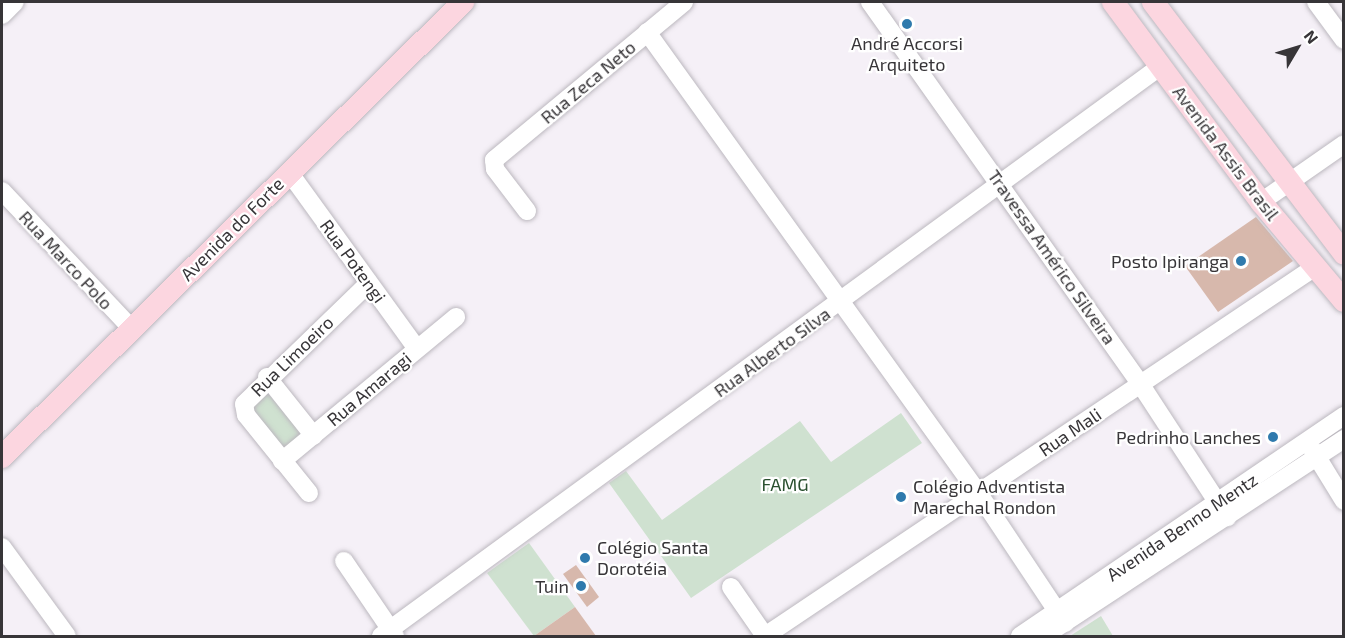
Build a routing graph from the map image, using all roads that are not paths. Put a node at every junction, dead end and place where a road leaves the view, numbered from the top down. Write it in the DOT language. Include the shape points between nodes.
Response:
graph roads {
  1 [pos="15,2"];
  2 [pos="463,2"];
  3 [pos="684,2"];
  4 [pos="870,2"];
  5 [pos="1113,2"];
  6 [pos="1153,2"];
  7 [pos="1316,2"];
  8 [pos="2,15"];
  9 [pos="647,33"];
  10 [pos="1344,40"];
  11 [pos="1161,66"];
  12 [pos="1344,144"];
  13 [pos="289,172"];
  14 [pos="1285,182"];
  15 [pos="1003,186"];
  16 [pos="2,191"];
  17 [pos="1261,202"];
  18 [pos="526,211"];
  19 [pos="1344,254"];
  20 [pos="1315,267"];
  21 [pos="369,283"];
  22 [pos="1344,301"];
  23 [pos="841,302"];
  24 [pos="456,317"];
  25 [pos="131,328"];
  26 [pos="417,350"];
  27 [pos="267,377"];
  28 [pos="1141,385"];
  29 [pos="1344,416"];
  30 [pos="314,436"];
  31 [pos="1344,439"];
  32 [pos="1312,449"];
  33 [pos="2,457"];
  34 [pos="282,461"];
  35 [pos="309,493"];
  36 [pos="979,494"];
  37 [pos="1344,501"];
  38 [pos="1222,510"];
  39 [pos="2,547"];
  40 [pos="344,561"];
  41 [pos="731,587"];
  42 [pos="1061,617"];
  43 [pos="389,634"];
  44 [pos="67,636"];
  45 [pos="765,636"];
  46 [pos="1020,636"];
  47 [pos="1044,636"];
  1 -- 8 [label="street"];
  2 -- 13 [label="main road, Avenida do Forte"];
  3 -- 9 [label="street, Rua Zeca Neto"];
  4 -- 15 [label="street, Travessa Américo Silveira"];
  5 -- 11 [label="main road, Avenida Assis Brasil"];
  6 -- 14 [label="main road, Avenida Assis Brasil"];
  7 -- 10 [label="street"];
  9 -- 18 [label="street, Rua Zeca Neto" via="493,163"];
  9 -- 23 [label="street"];
  11 -- 15 [label="street, Rua Alberto Silva"];
  11 -- 17 [label="main road, Avenida Assis Brasil"];
  12 -- 14 [label="street"];
  13 -- 21 [label="street, Rua Potengi"];
  13 -- 25 [label="main road, Avenida do Forte"];
  14 -- 17 [label="street"];
  14 -- 19 [label="main road, Avenida Assis Brasil"];
  15 -- 23 [label="street, Rua Alberto Silva"];
  15 -- 28 [label="street, Travessa Américo Silveira"];
  16 -- 25 [label="street, Rua Marco Polo"];
  17 -- 20 [label="main road, Avenida Assis Brasil"];
  20 -- 22 [label="main road, Avenida Assis Brasil"];
  20 -- 28 [label="street, Rua Mali"];
  21 -- 26 [label="street, Rua Potengi"];
  21 -- 27 [label="street, Rua Limoeiro"];
  23 -- 36 [label="street"];
  23 -- 43 [label="street, Rua Alberto Silva"];
  24 -- 26 [label="street, Rua Amaragi"];
  25 -- 33 [label="main road, Avenida do Forte"];
  26 -- 30 [label="street, Rua Amaragi"];
  27 -- 30 [label="street"];
  27 -- 34 [label="street, Rua Limoeiro" via="244,404"];
  28 -- 36 [label="street, Rua Mali"];
  28 -- 38 [label="street, Travessa Américo Silveira"];
  29 -- 32 [label="street, Avenida Benno Mentz"];
  30 -- 34 [label="street, Rua Amaragi"];
  31 -- 32 [label="street, Avenida Benno Mentz"];
  32 -- 37 [label="street"];
  32 -- 38 [label="street, Avenida Benno Mentz"];
  34 -- 35 [label="street, Rua Limoeiro"];
  36 -- 42 [label="street"];
  36 -- 45 [label="street, Rua Mali"];
  38 -- 42 [label="street, Avenida Benno Mentz"];
  39 -- 44 [label="street"];
  40 -- 43 [label="street"];
  41 -- 45 [label="street"];
  42 -- 46 [label="street, Avenida Benno Mentz"];
  42 -- 47 [label="street, Avenida Benno Mentz"];
}
